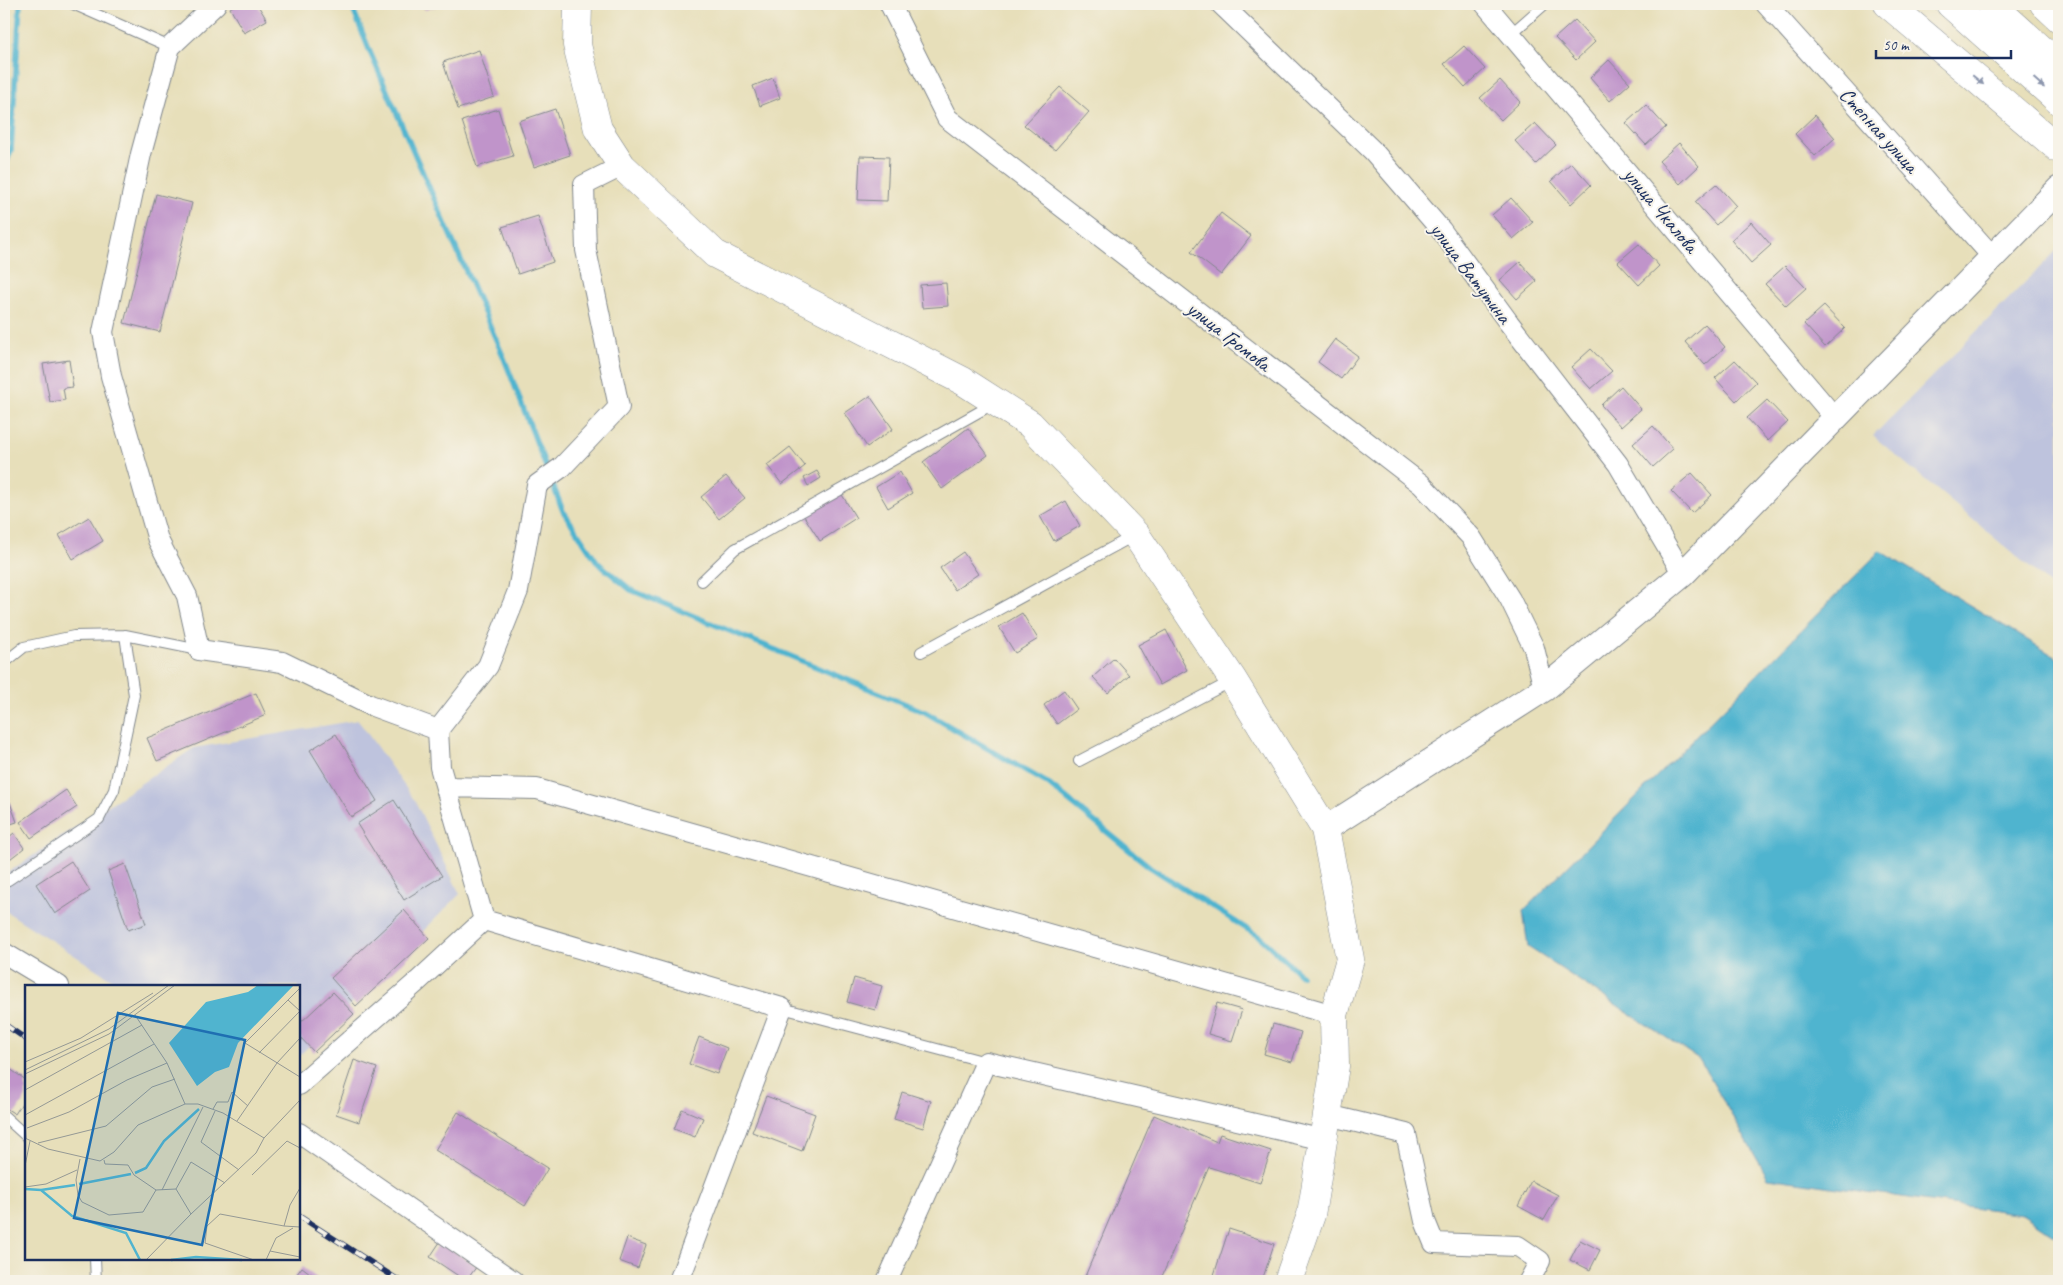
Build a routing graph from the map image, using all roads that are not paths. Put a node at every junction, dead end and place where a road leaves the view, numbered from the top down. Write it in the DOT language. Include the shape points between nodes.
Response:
graph roads {
  1 [pos="73,4"];
  2 [pos="216,4"];
  3 [pos="578,4"];
  4 [pos="890,4"];
  5 [pos="1221,4"];
  6 [pos="1485,4"];
  7 [pos="1545,4"];
  8 [pos="1766,4"];
  9 [pos="1888,4"];
  10 [pos="1950,4"];
  11 [pos="1991,4"];
  12 [pos="2044,4"];
  13 [pos="2059,18"];
  14 [pos="1512,34"];
  15 [pos="170,47"];
  16 [pos="2059,65"];
  17 [pos="2059,101"];
  18 [pos="2059,148"];
  19 [pos="622,166"];
  20 [pos="2059,189"];
  21 [pos="1992,256"];
  22 [pos="996,402"];
  23 [pos="1835,418"];
  24 [pos="1136,535"];
  25 [pos="1683,574"];
  26 [pos="702,581"];
  27 [pos="125,635"];
  28 [pos="199,650"];
  29 [pos="921,652"];
  30 [pos="4,662"];
  31 [pos="1233,680"];
  32 [pos="1544,689"];
  33 [pos="438,730"];
  34 [pos="1079,761"];
  35 [pos="446,787"];
  36 [pos="1325,829"];
  37 [pos="4,876"];
  38 [pos="484,920"];
  39 [pos="4,953"];
  40 [pos="57,985"];
  41 [pos="782,1008"];
  42 [pos="1334,1015"];
  43 [pos="986,1062"];
  44 [pos="300,1084"];
  45 [pos="4,1116"];
  46 [pos="1326,1127"];
  47 [pos="300,1134"];
  48 [pos="25,1135"];
  49 [pos="95,1260"];
  50 [pos="96,1281"];
  51 [pos="513,1281"];
  52 [pos="679,1281"];
  53 [pos="887,1281"];
  54 [pos="1288,1281"];
  55 [pos="1529,1281"];
  1 -- 15 [label="lane"];
  2 -- 15 [label="street"];
  3 -- 19 [label="main road" via="577,45 598,129"];
  4 -- 32 [label="street, улица Громова" via="947,118 1420,484 1471,537 1510,599 1534,648"];
  5 -- 25 [label="street, улица Ватутина" via="1373,151 1440,230 1618,464"];
  6 -- 14 [label="street, улица Чкалова"];
  7 -- 14 [label="lane"];
  8 -- 21 [label="street, Степная улица"];
  9 -- 18 [label="main road, one-way"];
  10 -- 17 [label="main road, one-way"];
  11 -- 16 [label="main road"];
  12 -- 13 [label="main road"];
  14 -- 23 [label="street, улица Чкалова"];
  15 -- 28 [label="street" via="141,154 103,332 111,376 158,540 188,596"];
  19 -- 22 [label="main road" via="715,254 963,381"];
  19 -- 33 [label="street" via="584,185 586,250 619,407 562,466 537,484 518,591 488,666"];
  20 -- 21 [label="street"];
  21 -- 23 [label="street"];
  22 -- 24 [label="main road" via="1030,424"];
  22 -- 26 [label="lane" via="735,549"];
  23 -- 25 [label="street"];
  24 -- 29 [label="lane"];
  24 -- 31 [label="main road"];
  25 -- 32 [label="street"];
  27 -- 28 [label="lane"];
  27 -- 30 [label="lane" via="74,636 24,647"];
  27 -- 37 [label="lane" via="134,695 114,790 99,819 8,880"];
  28 -- 33 [label="street" via="282,662 370,705"];
  31 -- 34 [label="lane"];
  31 -- 36 [label="main road"];
  32 -- 36 [label="street"];
  33 -- 35 [label="street" via="440,767"];
  35 -- 38 [label="street"];
  35 -- 42 [label="street" via="537,789"];
  36 -- 42 [label="main road" via="1350,959"];
  38 -- 41 [label="street"];
  38 -- 44 [label="street"];
  39 -- 40 [label="street"];
  41 -- 43 [label="lane"];
  41 -- 52 [label="street"];
  42 -- 46 [label="main road" via="1335,1066"];
  43 -- 46 [label="street"];
  43 -- 53 [label="street"];
  45 -- 48 [label="lane"];
  46 -- 54 [label="main road" via="1311,1215"];
  46 -- 55 [label="street" via="1406,1134 1425,1221 1434,1243 1518,1246 1540,1261"];
  47 -- 51 [label="street"];
  49 -- 50 [label="lane"];
}
